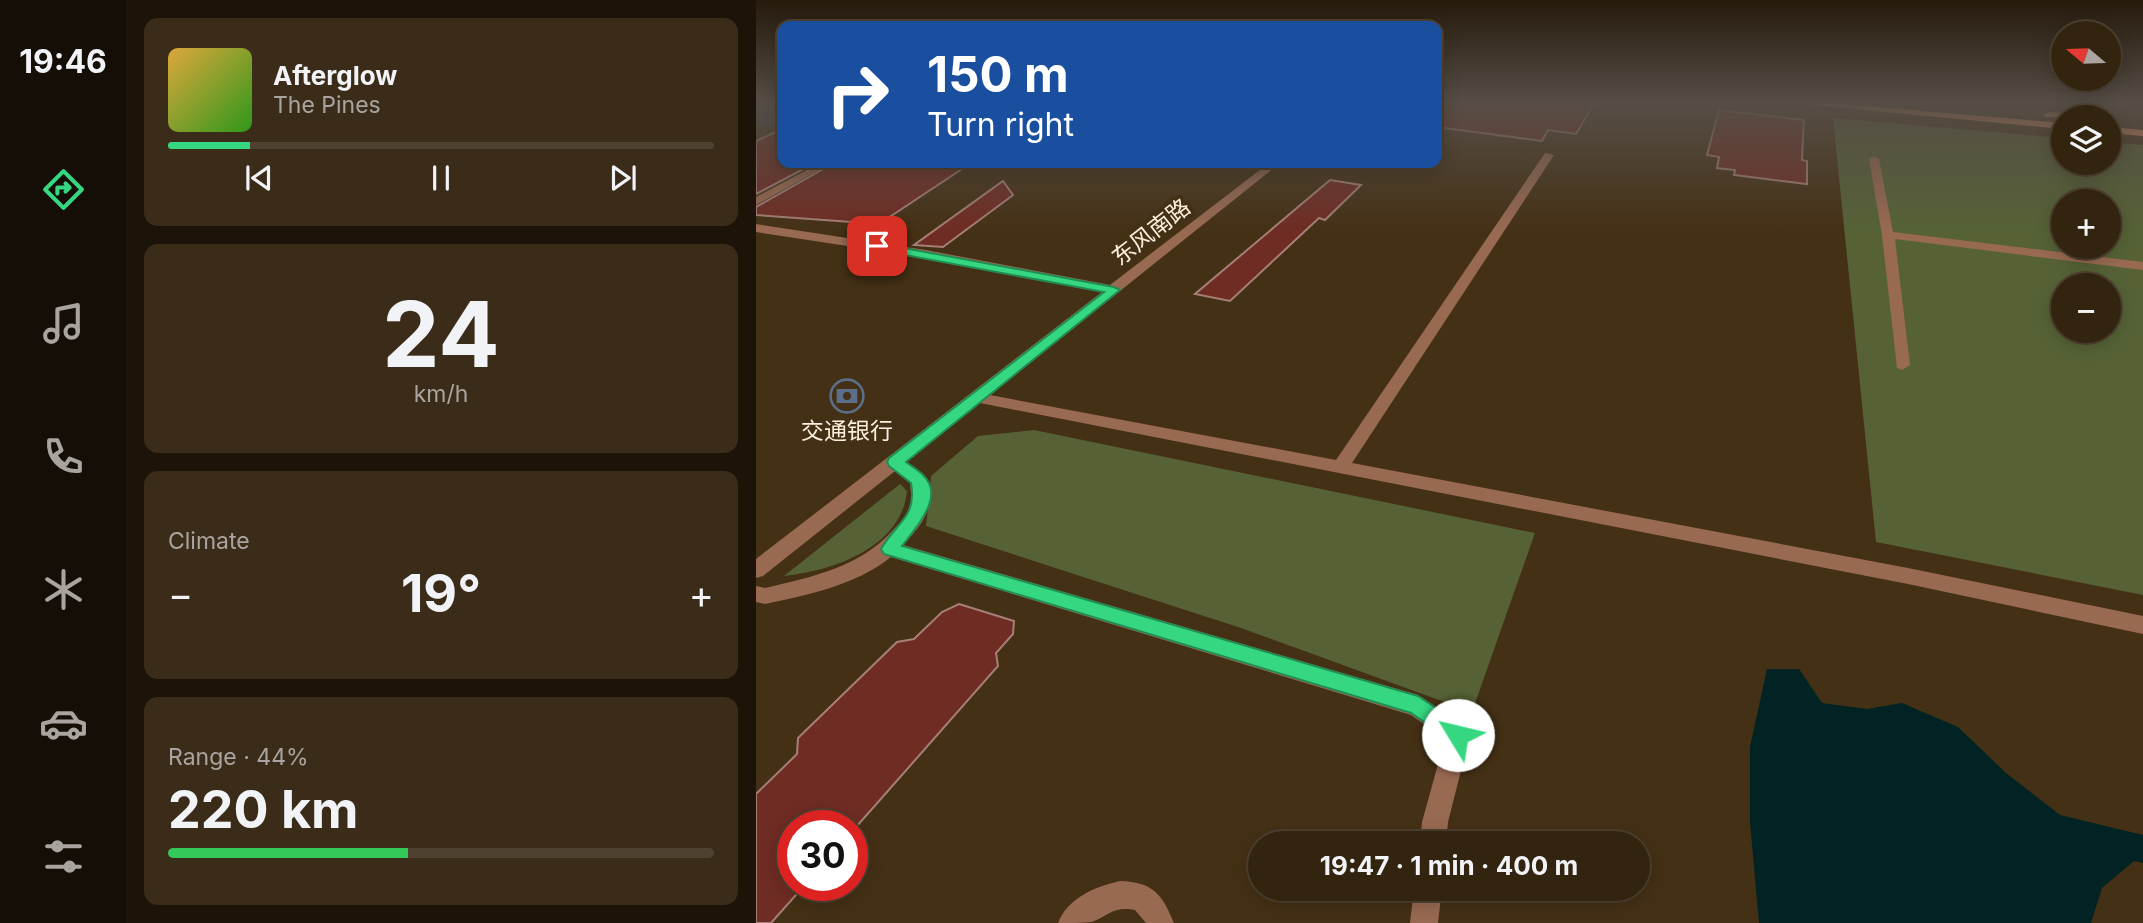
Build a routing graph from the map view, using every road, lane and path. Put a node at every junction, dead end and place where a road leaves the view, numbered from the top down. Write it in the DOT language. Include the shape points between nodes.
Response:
graph roads {
  1 [pos="1549,155"];
  2 [pos="1874,159"];
  3 [pos="818,168"];
  4 [pos="1269,168"];
  5 [pos="756,202"];
  6 [pos="756,228"];
  7 [pos="1888,235"];
  8 [pos="2143,266"];
  9 [pos="1114,290"];
  10 [pos="1902,365"];
  11 [pos="978,398"];
  12 [pos="895,462"];
  13 [pos="1341,467"];
  14 [pos="890,549"];
  15 [pos="756,570"];
  16 [pos="756,594"];
  17 [pos="2143,625"];
  18 [pos="1435,831"];
  19 [pos="1427,901"];
  20 [pos="1072,923"];
  21 [pos="1160,923"];
  22 [pos="1424,923"];
  1 -- 13 [label="street"];
  2 -- 7 [label="street"];
  3 -- 5 [label="street"];
  4 -- 9 [label="street, 东风南路"];
  6 -- 9 [label="street"];
  7 -- 8 [label="street"];
  7 -- 10 [label="street"];
  9 -- 11 [label="street, 东风南路"];
  11 -- 12 [label="street, 东风南路"];
  11 -- 13 [label="street"];
  12 -- 14 [label="street" via="919,480 922,497 920,509"];
  12 -- 15 [label="street, 东风南路"];
  13 -- 17 [label="street"];
  14 -- 16 [label="street" via="858,569 765,596"];
  14 -- 18 [label="street" via="1418,706 1458,735"];
  19 -- 22 [label="street"];
  20 -- 21 [label="street" via="1100,899 1118,893 1141,896 1154,906"];
}
